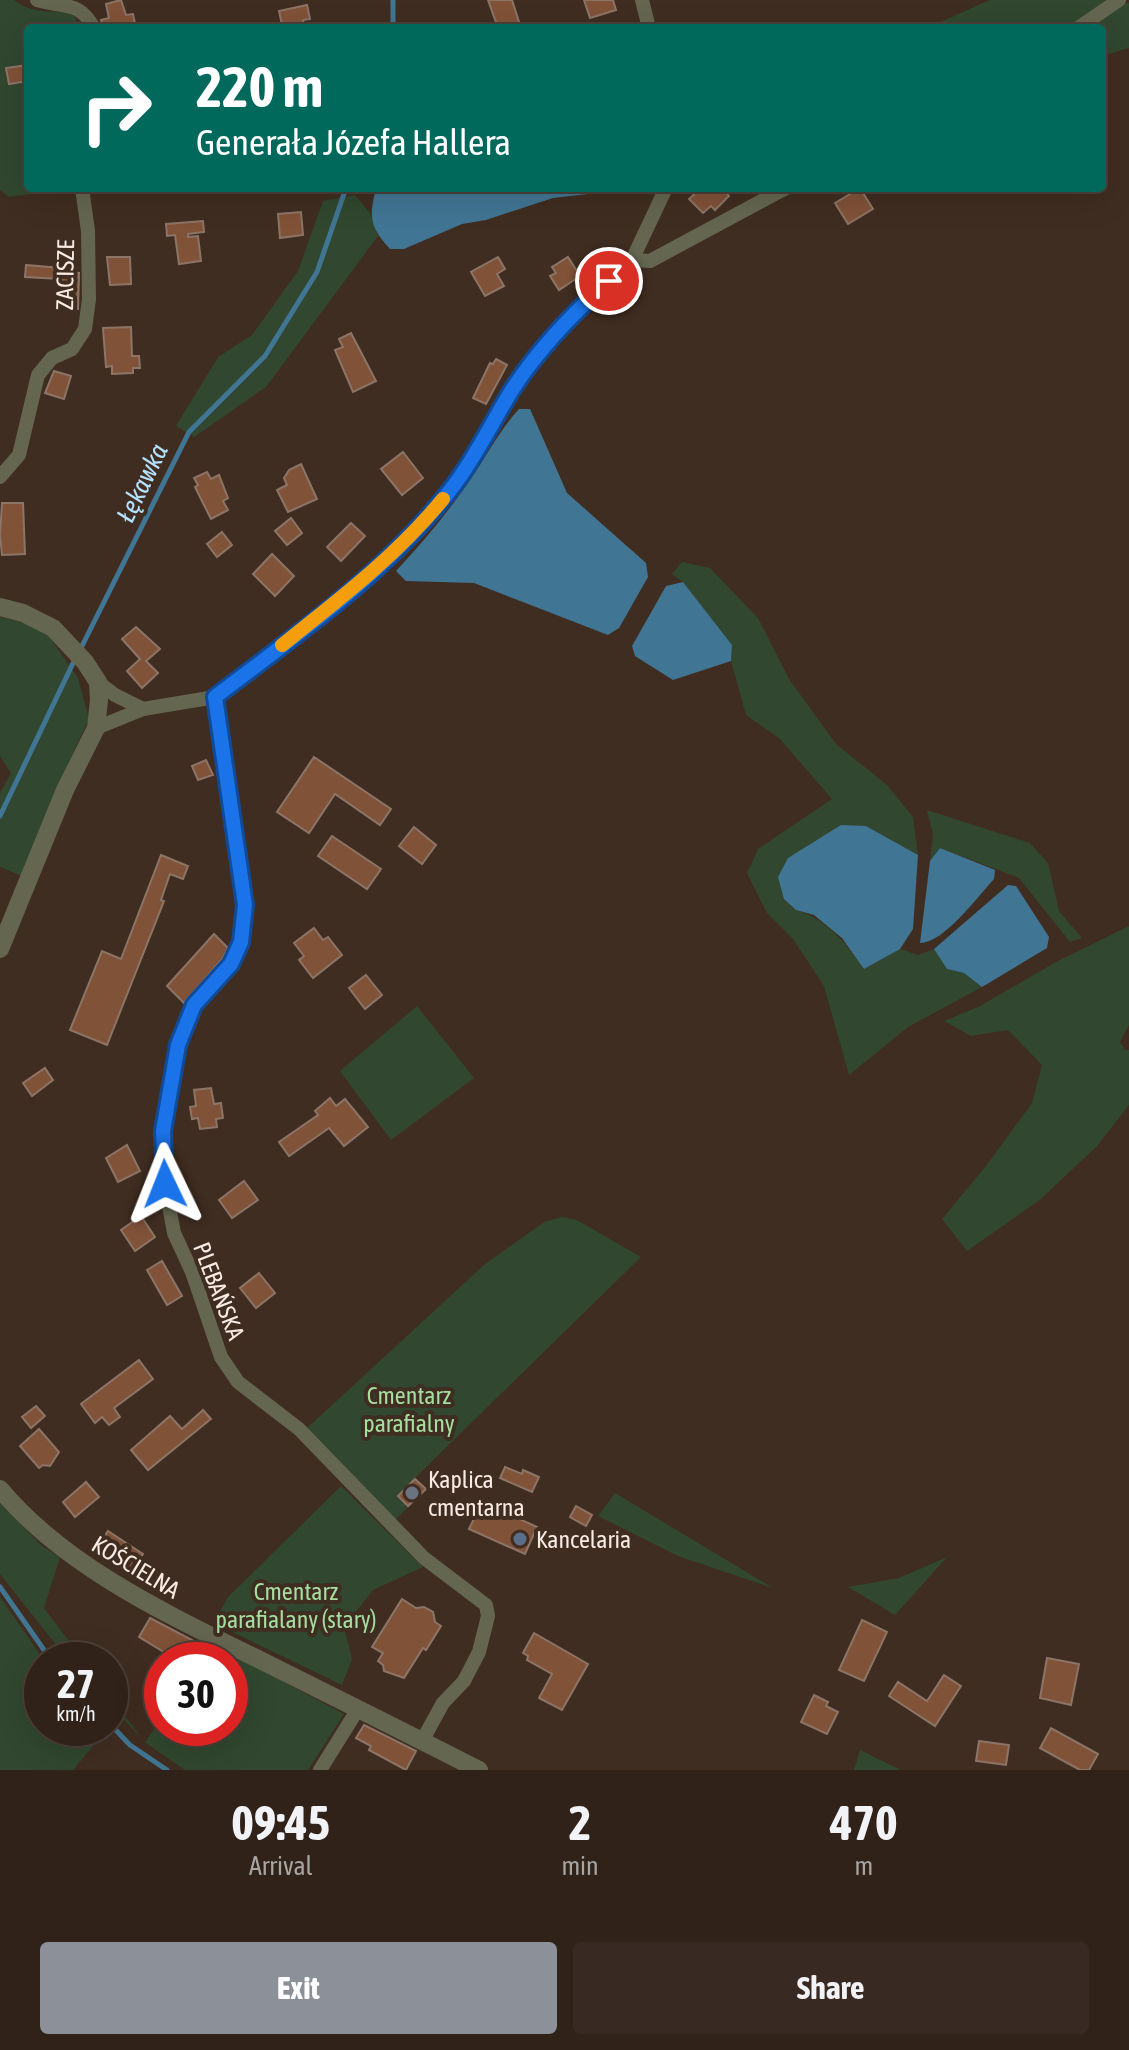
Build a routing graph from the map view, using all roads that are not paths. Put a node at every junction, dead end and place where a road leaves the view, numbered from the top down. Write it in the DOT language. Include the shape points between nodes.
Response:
graph roads {
  1 [pos="37,0"];
  2 [pos="642,0"];
  3 [pos="1119,0"];
  4 [pos="92,24"];
  5 [pos="648,24"];
  6 [pos="1084,24"];
  7 [pos="83,192"];
  8 [pos="664,192"];
  9 [pos="779,192"];
  10 [pos="632,260"];
  11 [pos="0,477"];
  12 [pos="0,607"];
  13 [pos="98,682"];
  14 [pos="215,697"];
  15 [pos="143,709"];
  16 [pos="96,728"];
  17 [pos="0,949"];
  18 [pos="0,1489"];
  19 [pos="358,1709"];
  20 [pos="422,1741"];
  21 [pos="320,1770"];
  22 [pos="479,1770"];
  1 -- 4 [label="street" via="74,2"];
  2 -- 5 [label="street"];
  3 -- 6 [label="street"];
  7 -- 11 [label="street, ZACISZE" via="88,231 85,329 72,349 52,358 38,375 19,455"];
  8 -- 10 [label="street"];
  9 -- 10 [label="street" via="650,261"];
  10 -- 14 [label="street" via="549,338 450,490 413,535"];
  12 -- 13 [label="street" via="53,628"];
  13 -- 15 [label="street"];
  13 -- 16 [label="street"];
  14 -- 15 [label="street"];
  14 -- 20 [label="street, PLEBAŃSKA" via="245,905 241,942 231,964 194,1005 178,1045 163,1131 174,1233 221,1357 238,1382 299,1429 424,1558 486,1605 479,1652"];
  15 -- 16 [label="street"];
  16 -- 17 [label="street"];
  18 -- 19 [label="street, KOŚCIELNA" via="65,1552 174,1618"];
  19 -- 20 [label="street, KOŚCIELNA"];
  19 -- 21 [label="street"];
  20 -- 22 [label="street, KOŚCIELNA"];
}
